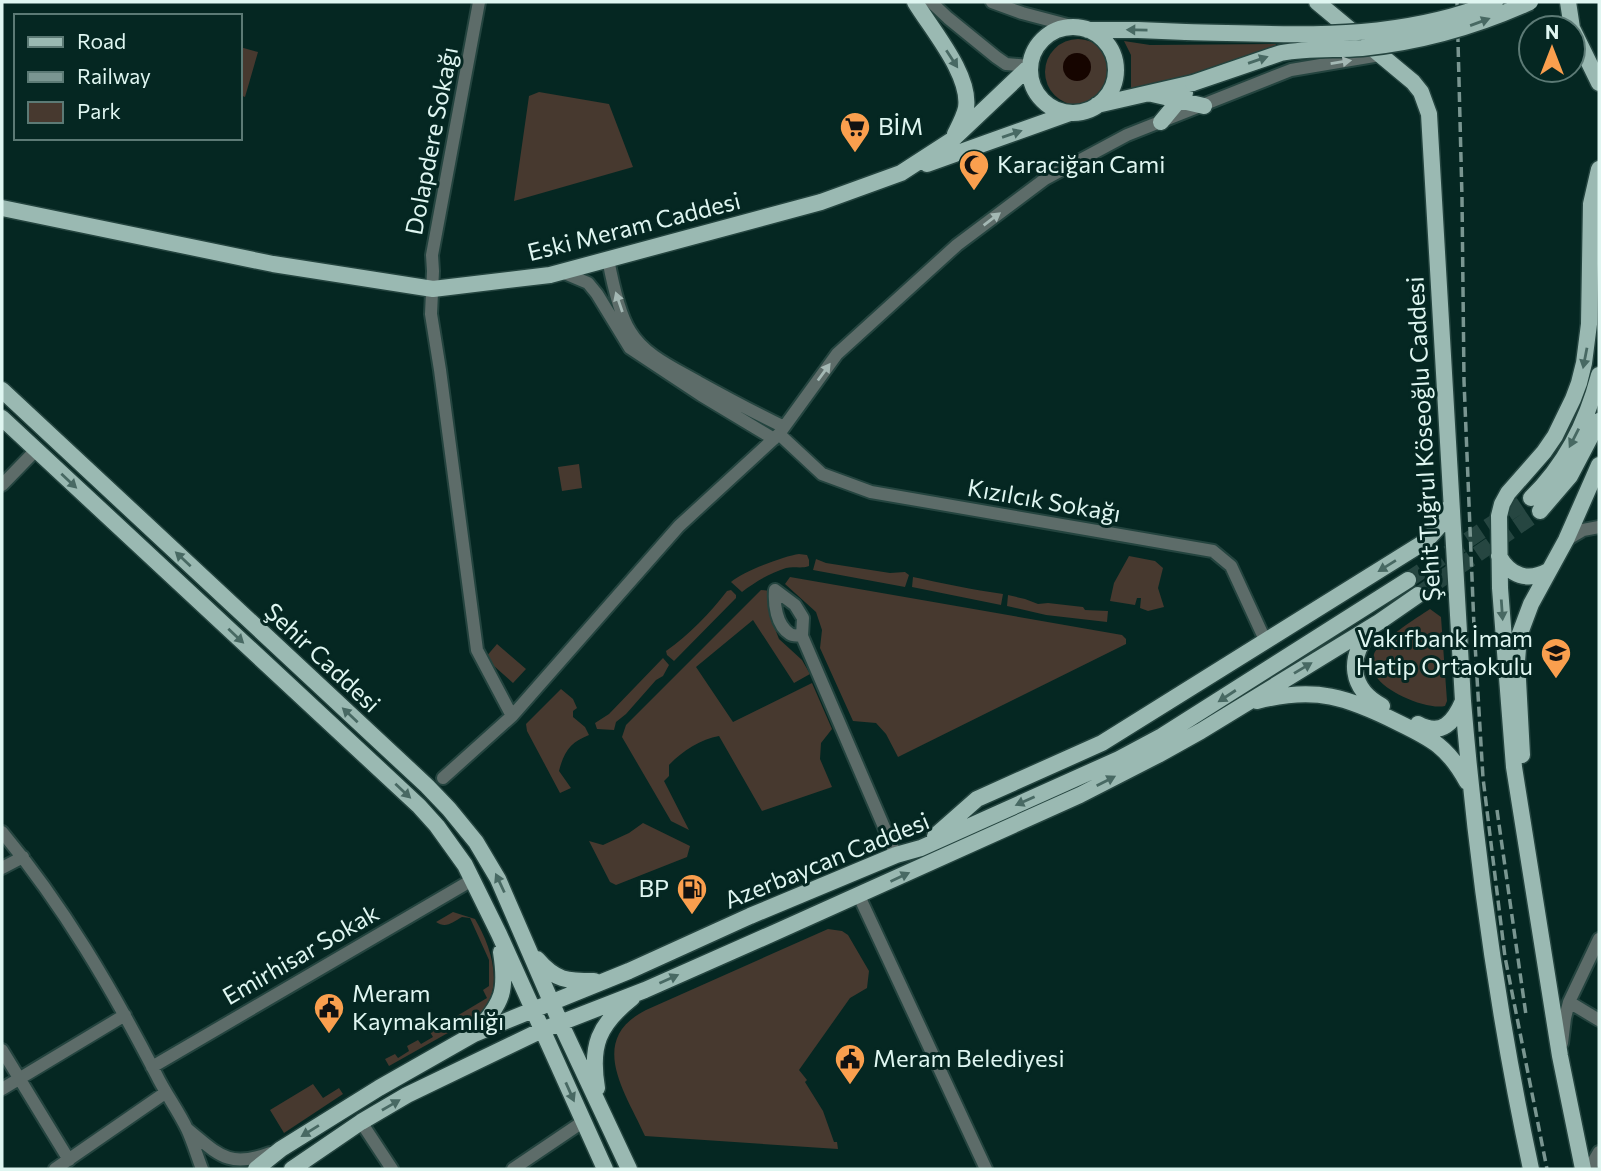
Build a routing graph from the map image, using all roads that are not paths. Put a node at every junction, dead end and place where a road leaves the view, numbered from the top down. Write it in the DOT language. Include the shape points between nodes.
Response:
graph roads {
  1 [pos="479,2"];
  2 [pos="915,2"];
  3 [pos="931,2"];
  4 [pos="992,2"];
  5 [pos="1317,2"];
  6 [pos="1495,2"];
  7 [pos="1530,2"];
  8 [pos="1082,29"];
  9 [pos="1380,55"];
  10 [pos="1587,59"];
  11 [pos="1030,66"];
  12 [pos="1193,83"];
  13 [pos="1599,83"];
  14 [pos="1149,93"];
  15 [pos="1178,101"];
  16 [pos="1097,105"];
  17 [pos="1204,106"];
  18 [pos="1070,113"];
  19 [pos="1161,122"];
  20 [pos="952,140"];
  21 [pos="1599,169"];
  22 [pos="901,173"];
  23 [pos="2,208"];
  24 [pos="608,259"];
  25 [pos="562,272"];
  26 [pos="433,289"];
  27 [pos="1599,375"];
  28 [pos="2,390"];
  29 [pos="2,418"];
  30 [pos="1599,421"];
  31 [pos="779,433"];
  32 [pos="36,450"];
  33 [pos="1599,465"];
  34 [pos="2,485"];
  35 [pos="1451,504"];
  36 [pos="1599,527"];
  37 [pos="1566,540"];
  38 [pos="1499,556"];
  39 [pos="1548,571"];
  40 [pos="1408,580"];
  41 [pos="1418,596"];
  42 [pos="1379,622"];
  43 [pos="802,636"];
  44 [pos="1266,642"];
  45 [pos="1462,701"];
  46 [pos="1241,705"];
  47 [pos="512,716"];
  48 [pos="443,778"];
  49 [pos="1470,788"];
  50 [pos="1521,810"];
  51 [pos="2,832"];
  52 [pos="921,848"];
  53 [pos="896,855"];
  54 [pos="23,857"];
  55 [pos="2,869"];
  56 [pos="472,880"];
  57 [pos="859,896"];
  58 [pos="499,934"];
  59 [pos="1599,939"];
  60 [pos="526,946"];
  61 [pos="614,977"];
  62 [pos="645,990"];
  63 [pos="1569,1002"];
  64 [pos="552,1003"];
  65 [pos="533,1010"];
  66 [pos="125,1014"];
  67 [pos="1599,1020"];
  68 [pos="560,1022"];
  69 [pos="542,1030"];
  70 [pos="474,1034"];
  71 [pos="2,1050"];
  72 [pos="1560,1056"];
  73 [pos="152,1067"];
  74 [pos="19,1078"];
  75 [pos="2,1089"];
  76 [pos="165,1093"];
  77 [pos="605,1117"];
  78 [pos="583,1121"];
  79 [pos="361,1122"];
  80 [pos="187,1129"];
  81 [pos="281,1149"];
  82 [pos="1599,1152"];
  83 [pos="69,1160"];
  84 [pos="55,1169"];
  85 [pos="202,1169"];
  86 [pos="256,1169"];
  87 [pos="292,1169"];
  88 [pos="392,1169"];
  89 [pos="513,1169"];
  90 [pos="605,1169"];
  91 [pos="629,1169"];
  92 [pos="986,1169"];
  93 [pos="1531,1169"];
  94 [pos="1583,1169"];
  95 [pos="1589,1169"];
  1 -- 26 [label="street, Dolapdere Sokağı" via="432,255"];
  2 -- 20 [label="main road, one-way" via="960,73 966,107"];
  3 -- 11 [label="street" via="1006,64"];
  4 -- 8 [label="street"];
  5 -- 9 [label="main road, Şehit Tuğrul Köseoğlu Caddesi"];
  6 -- 8 [label="main road, one-way, bridge" via="1409,27 1335,34"];
  12 -- 7 [label="main road, one-way, bridge" via="1295,50 1362,48 1428,37"];
  8 -- 11 [label="main road" via="1059,29 1044,37"];
  8 -- 16 [label="main road" via="1108,45 1116,69 1113,86"];
  17 -- 9 [label="street, one-way" via="1291,70"];
  9 -- 35 [label="main road, Şehit Tuğrul Köseoğlu Caddesi" via="1413,82 1429,114"];
  10 -- 13 [label="main road"];
  11 -- 18 [label="main road" via="1031,83 1040,98"];
  11 -- 20 [label="main road, Eski Meram Caddesi"];
  12 -- 14 [label="main road"];
  12 -- 15 [label="main road"];
  14 -- 15 [label="main road"];
  14 -- 16 [label="main road"];
  15 -- 17 [label="main road"];
  15 -- 19 [label="main road"];
  16 -- 18 [label="main road"];
  17 -- 19 [label="street"];
  22 -- 18 [label="main road, one-way"];
  31 -- 19 [label="street, one-way" via="837,354 957,246 1045,180 1127,135"];
  20 -- 22 [label="main road, Eski Meram Caddesi"];
  21 -- 38 [label="main road, one-way" via="1591,204 1584,363 1555,436 1503,501"];
  22 -- 24 [label="main road, Eski Meram Caddesi" via="821,202"];
  23 -- 26 [label="main road, Eski Meram Caddesi" via="273,264"];
  24 -- 25 [label="main road, Eski Meram Caddesi"];
  31 -- 24 [label="street, one-way" via="640,346 628,329"];
  25 -- 26 [label="main road, Eski Meram Caddesi"];
  25 -- 31 [label="street" via="588,283 630,348 646,361 701,395"];
  26 -- 47 [label="street, Dolapdere Sokağı" via="431,314 477,650"];
  27 -- 30 [label="main road, one-way" via="1574,440 1536,504 1570,476"];
  60 -- 28 [label="main road, Şehir Caddesi, one-way" via="498,879 449,809"];
  29 -- 32 [label="main road, Şehir Caddesi"];
  31 -- 44 [label="street, Kızılcık Sokağı" via="822,474 871,492 1213,551 1231,566"];
  31 -- 47 [label="street" via="679,526"];
  32 -- 34 [label="street"];
  32 -- 56 [label="main road, Şehir Caddesi, one-way" via="419,806 452,845"];
  33 -- 37 [label="main road"];
  35 -- 44 [label="main road, one-way" via="1444,521 1426,541"];
  35 -- 45 [label="main road, Şehit Tuğrul Köseoğlu Caddesi"];
  36 -- 37 [label="street"];
  37 -- 39 [label="main road"];
  38 -- 39 [label="main road" via="1506,568 1523,577"];
  38 -- 50 [label="main road, one-way" via="1511,747"];
  39 -- 50 [label="main road" via="1519,636"];
  40 -- 52 [label="main road, Azerbaycan Caddesi, one-way" via="1162,736"];
  41 -- 42 [label="main road, Azerbaycan Caddesi"];
  42 -- 45 [label="main road" via="1360,645 1356,659 1356,674 1366,694 1433,730 1450,723"];
  46 -- 42 [label="main road, Azerbaycan Caddesi, one-way"];
  43 -- 53 [label="street"];
  44 -- 52 [label="main road" via="1102,743 977,799"];
  45 -- 49 [label="main road, Şehit Tuğrul Köseoğlu Caddesi"];
  46 -- 49 [label="main road" via="1303,694 1359,704 1439,745"];
  57 -- 46 [label="main road, Azerbaycan Caddesi, one-way" via="1080,795"];
  47 -- 48 [label="street"];
  49 -- 93 [label="main road, Şehit Tuğrul Köseoğlu Caddesi" via="1504,1026"];
  50 -- 72 [label="main road"];
  51 -- 54 [label="street"];
  52 -- 53 [label="main road, Azerbaycan Caddesi"];
  53 -- 61 [label="main road, Azerbaycan Caddesi"];
  54 -- 55 [label="street"];
  54 -- 66 [label="street"];
  56 -- 58 [label="main road, Şehir Caddesi"];
  56 -- 73 [label="street, Emirhisar Sokak"];
  62 -- 57 [label="main road, Azerbaycan Caddesi, one-way"];
  57 -- 92 [label="street"];
  58 -- 65 [label="main road, Şehir Caddesi"];
  58 -- 70 [label="main road" via="504,981 501,999"];
  59 -- 63 [label="street"];
  60 -- 61 [label="main road" via="547,970 569,981"];
  60 -- 64 [label="main road, Şehir Caddesi"];
  61 -- 64 [label="main road, Azerbaycan Caddesi"];
  62 -- 68 [label="main road, Azerbaycan Caddesi"];
  62 -- 77 [label="main road" via="607,1022 596,1044 594,1071"];
  63 -- 67 [label="street"];
  63 -- 72 [label="street"];
  64 -- 65 [label="main road, Azerbaycan Caddesi"];
  64 -- 68 [label="main road, Şehir Caddesi"];
  65 -- 69 [label="main road, Şehir Caddesi"];
  65 -- 70 [label="main road, Azerbaycan Caddesi"];
  66 -- 73 [label="street"];
  66 -- 74 [label="street"];
  68 -- 69 [label="main road, Azerbaycan Caddesi"];
  68 -- 77 [label="main road, Şehir Caddesi"];
  69 -- 78 [label="main road, Şehir Caddesi, one-way"];
  79 -- 69 [label="main road, Azerbaycan Caddesi, one-way"];
  70 -- 81 [label="main road, Azerbaycan Caddesi, one-way"];
  71 -- 74 [label="street"];
  72 -- 94 [label="main road"];
  73 -- 76 [label="street"];
  74 -- 75 [label="street"];
  74 -- 83 [label="street"];
  76 -- 80 [label="street"];
  76 -- 83 [label="street"];
  77 -- 91 [label="main road"];
  78 -- 89 [label="street"];
  78 -- 90 [label="main road, Şehir Caddesi"];
  79 -- 87 [label="main road, Azerbaycan Caddesi"];
  79 -- 88 [label="street"];
  80 -- 81 [label="street" via="229,1159 256,1158"];
  80 -- 85 [label="street"];
  81 -- 86 [label="main road, Azerbaycan Caddesi"];
  82 -- 95 [label="street"];
  83 -- 84 [label="street"];
}
